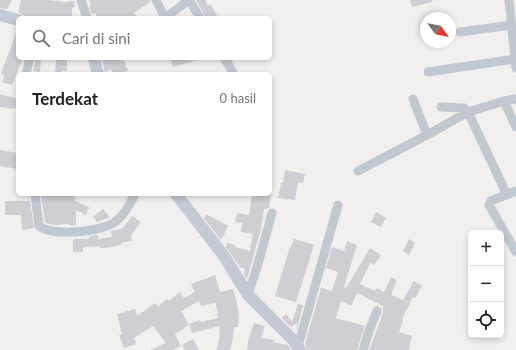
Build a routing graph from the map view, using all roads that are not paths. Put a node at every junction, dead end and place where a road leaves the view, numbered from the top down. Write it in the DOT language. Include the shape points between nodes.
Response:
graph roads {
  1 [pos="81,0"];
  2 [pos="156,0"];
  3 [pos="189,0"];
  4 [pos="509,0"];
  5 [pos="0,15"];
  6 [pos="86,16"];
  7 [pos="164,16"];
  8 [pos="168,16"];
  9 [pos="199,16"];
  10 [pos="16,19"];
  11 [pos="512,24"];
  12 [pos="460,32"];
  13 [pos="30,60"];
  14 [pos="94,60"];
  15 [pos="225,60"];
  16 [pos="516,64"];
  17 [pos="26,72"];
  18 [pos="98,72"];
  19 [pos="233,72"];
  20 [pos="428,72"];
  21 [pos="413,99"];
  22 [pos="516,99"];
  23 [pos="504,101"];
  24 [pos="441,107"];
  25 [pos="468,112"];
  26 [pos="516,127"];
  27 [pos="427,135"];
  28 [pos="358,171"];
  29 [pos="516,191"];
  30 [pos="507,195"];
  31 [pos="35,196"];
  32 [pos="178,196"];
  33 [pos="134,198"];
  34 [pos="338,205"];
  35 [pos="272,213"];
  36 [pos="512,236"];
  37 [pos="516,252"];
  38 [pos="248,295"];
  39 [pos="377,311"];
  40 [pos="299,348"];
  41 [pos="363,350"];
  1 -- 6 [label="street"];
  2 -- 7 [label="street"];
  3 -- 8 [label="street"];
  3 -- 9 [label="street"];
  4 -- 11 [label="street"];
  5 -- 10 [label="street"];
  11 -- 12 [label="street"];
  11 -- 16 [label="street"];
  13 -- 17 [label="street"];
  14 -- 18 [label="street"];
  15 -- 19 [label="street"];
  16 -- 20 [label="street"];
  21 -- 27 [label="street"];
  22 -- 23 [label="street"];
  23 -- 25 [label="street"];
  23 -- 26 [label="street"];
  24 -- 25 [label="street" via="464,108"];
  25 -- 27 [label="street"];
  25 -- 30 [label="street"];
  27 -- 28 [label="street"];
  29 -- 30 [label="street"];
  30 -- 36 [label="street" via="491,201 489,205"];
  31 -- 33 [label="street" via="39,226 51,232 76,233 116,222"];
  32 -- 38 [label="street" via="224,256"];
  34 -- 40 [label="street"];
  35 -- 38 [label="street"];
  36 -- 37 [label="street"];
  38 -- 40 [label="street"];
  39 -- 41 [label="street"];
}
